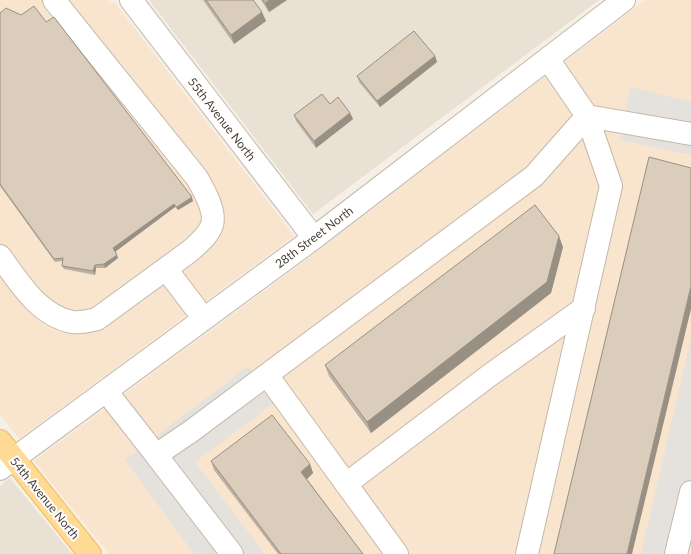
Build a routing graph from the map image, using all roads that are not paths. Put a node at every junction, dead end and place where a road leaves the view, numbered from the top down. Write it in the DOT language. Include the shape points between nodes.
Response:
graph roads {
  1 [pos="54,0"];
  2 [pos="131,0"];
  3 [pos="624,0"];
  4 [pos="548,59"];
  5 [pos="587,116"];
  6 [pos="691,134"];
  7 [pos="314,238"];
  8 [pos="0,256"];
  9 [pos="166,269"];
  10 [pos="584,308"];
  11 [pos="204,319"];
  12 [pos="267,375"];
  13 [pos="106,391"];
  14 [pos="0,441"];
  15 [pos="156,455"];
  16 [pos="7,464"];
  17 [pos="346,484"];
  18 [pos="691,492"];
  19 [pos="90,554"];
  20 [pos="232,554"];
  21 [pos="397,554"];
  22 [pos="528,554"];
  23 [pos="676,554"];
  1 -- 9 [label="street" via="197,178 206,195 212,211 212,225 203,240"];
  2 -- 7 [label="street, 55th Avenue North"];
  3 -- 4 [label="street, 28th Street North"];
  4 -- 5 [label="street"];
  4 -- 7 [label="street, 28th Street North"];
  5 -- 6 [label="street"];
  5 -- 10 [label="street" via="611,186"];
  5 -- 12 [label="street" via="534,176"];
  7 -- 11 [label="street, 28th Street North"];
  8 -- 9 [label="street" via="25,290 44,310 57,318 73,322 96,319"];
  9 -- 11 [label="street"];
  10 -- 17 [label="street" via="490,375"];
  10 -- 22 [label="street"];
  11 -- 13 [label="street, 28th Street North"];
  12 -- 15 [label="street"];
  12 -- 17 [label="street"];
  13 -- 15 [label="street"];
  13 -- 16 [label="street, 28th Street North"];
  14 -- 16 [label="main road, 54th Avenue North"];
  15 -- 20 [label="street"];
  16 -- 19 [label="main road, 54th Avenue North"];
  17 -- 21 [label="street"];
  18 -- 23 [label="street"];
}
